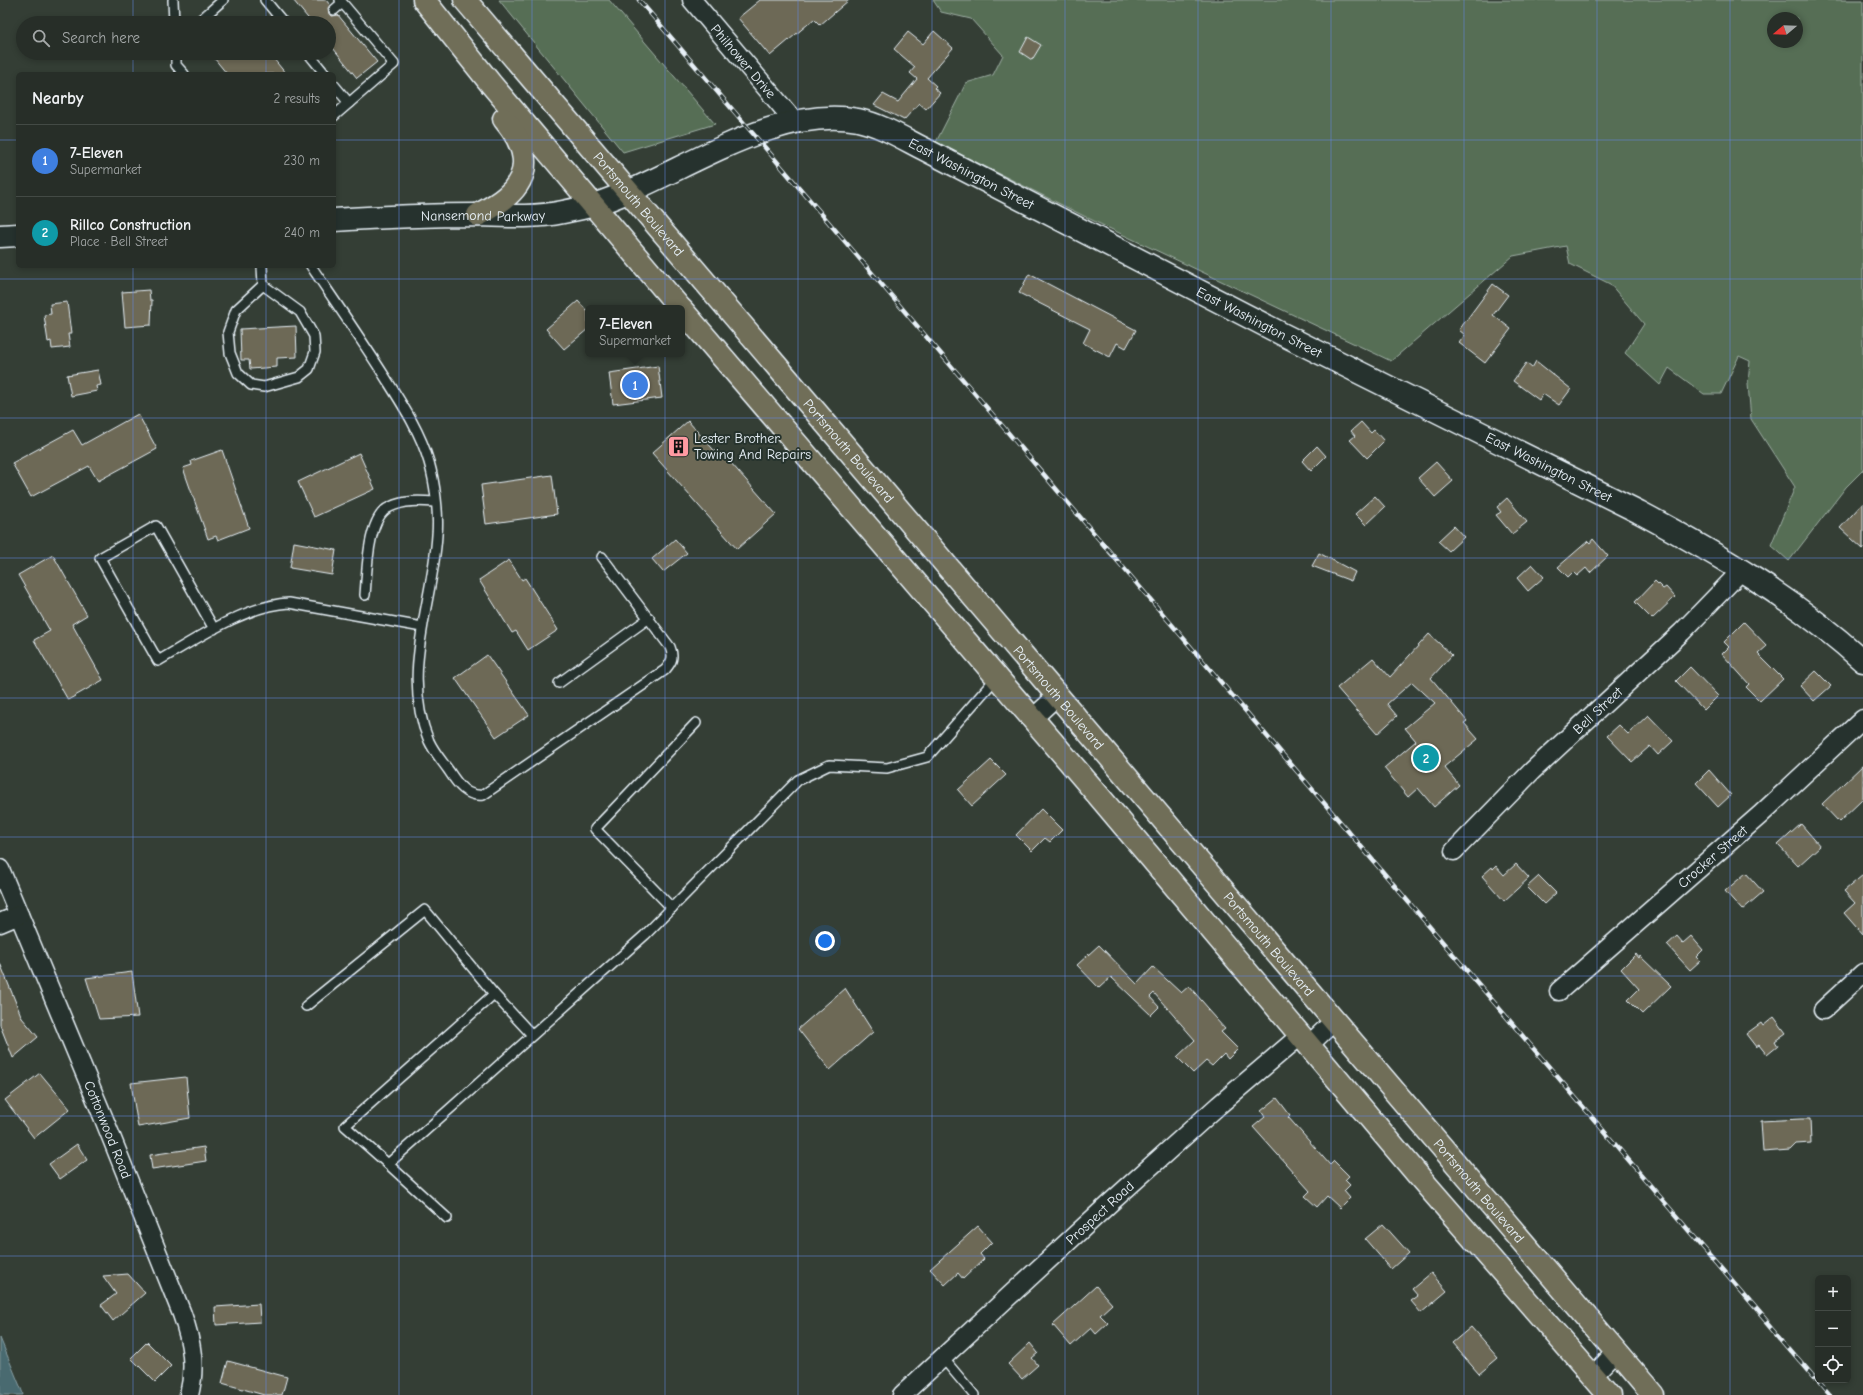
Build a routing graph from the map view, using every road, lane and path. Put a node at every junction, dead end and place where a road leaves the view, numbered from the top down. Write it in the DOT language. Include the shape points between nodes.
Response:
graph roads {
  1 [pos="173,0"];
  2 [pos="223,0"];
  3 [pos="265,0"];
  4 [pos="424,0"];
  5 [pos="465,0"];
  6 [pos="692,0"];
  7 [pos="341,2"];
  8 [pos="334,10"];
  9 [pos="174,16"];
  10 [pos="205,16"];
  11 [pos="278,16"];
  12 [pos="440,21"];
  13 [pos="176,60"];
  14 [pos="314,60"];
  15 [pos="182,72"];
  16 [pos="323,72"];
  17 [pos="336,88"];
  18 [pos="349,104"];
  19 [pos="336,114"];
  20 [pos="795,122"];
  21 [pos="628,192"];
  22 [pos="593,205"];
  23 [pos="478,216"];
  24 [pos="336,220"];
  25 [pos="16,235"];
  26 [pos="0,236"];
  27 [pos="262,268"];
  28 [pos="312,268"];
  29 [pos="263,285"];
  30 [pos="678,305"];
  31 [pos="685,314"];
  32 [pos="435,502"];
  33 [pos="602,557"];
  34 [pos="1742,570"];
  35 [pos="365,596"];
  36 [pos="649,618"];
  37 [pos="422,627"];
  38 [pos="214,629"];
  39 [pos="1863,661"];
  40 [pos="997,677"];
  41 [pos="559,683"];
  42 [pos="1058,695"];
  43 [pos="1032,719"];
  44 [pos="1863,719"];
  45 [pos="696,723"];
  46 [pos="1454,851"];
  47 [pos="0,869"];
  48 [pos="672,908"];
  49 [pos="19,915"];
  50 [pos="0,923"];
  51 [pos="1863,973"];
  52 [pos="1559,991"];
  53 [pos="494,994"];
  54 [pos="306,1006"];
  55 [pos="1823,1010"];
  56 [pos="1334,1021"];
  57 [pos="532,1036"];
  58 [pos="1305,1040"];
  59 [pos="388,1164"];
  60 [pos="447,1218"];
  61 [pos="1616,1352"];
  62 [pos="943,1358"];
  63 [pos="1593,1376"];
  64 [pos="189,1395"];
  65 [pos="902,1395"];
  66 [pos="974,1395"];
  67 [pos="1609,1395"];
  68 [pos="1653,1395"];
  1 -- 9 [label="lane"];
  2 -- 10 [label="lane"];
  3 -- 11 [label="lane"];
  4 -- 12 [label="main road"];
  5 -- 21 [label="main road, Portsmouth Boulevard"];
  6 -- 20 [label="street, Philhower Drive"];
  7 -- 8 [label="lane"];
  7 -- 18 [label="lane" via="394,64"];
  12 -- 22 [label="main road"];
  12 -- 23 [label="main road" via="478,89 517,136 522,148 524,163 515,189"];
  13 -- 15 [label="lane" via="176,65"];
  14 -- 16 [label="lane"];
  17 -- 18 [label="lane"];
  18 -- 19 [label="lane"];
  20 -- 21 [label="main road, East Washington Street" via="753,135"];
  20 -- 34 [label="main road, East Washington Street" via="834,118 858,120 881,127 1289,337 1639,512"];
  21 -- 22 [label="main road, Nansemond Parkway"];
  21 -- 42 [label="main road, Portsmouth Boulevard"];
  22 -- 23 [label="main road, Nansemond Parkway" via="536,215"];
  22 -- 30 [label="main road"];
  23 -- 24 [label="main road, Nansemond Parkway"];
  25 -- 26 [label="main road"];
  27 -- 29 [label="lane"];
  28 -- 32 [label="lane" via="418,431 430,463"];
  29 -- 29 [label="lane" via="236,310 228,332 230,353 238,373 251,385 264,387 299,377 309,368 315,352 314,336 300,312"];
  31 -- 40 [label="main road"];
  32 -- 35 [label="lane" via="414,500 389,507 377,518 372,533"];
  32 -- 37 [label="lane" via="437,534"];
  33 -- 36 [label="lane"];
  34 -- 39 [label="main road, East Washington Street" via="1799,608"];
  34 -- 46 [label="street, Bell Street" via="1682,632 1532,771"];
  36 -- 37 [label="lane" via="670,647 673,656 665,670 483,795 475,796 467,793 452,776 429,740 422,718 417,659"];
  36 -- 41 [label="lane"];
  37 -- 38 [label="lane" via="290,602 273,603 258,608"];
  38 -- 38 [label="lane" via="156,526 100,558 158,661"];
  40 -- 43 [label="main road"];
  40 -- 48 [label="lane" via="927,757 887,768 829,765 798,780"];
  42 -- 43 [label="street"];
  42 -- 56 [label="main road, Portsmouth Boulevard"];
  43 -- 58 [label="main road"];
  44 -- 52 [label="street, Crocker Street" via="1760,815"];
  45 -- 48 [label="lane" via="594,829"];
  47 -- 49 [label="street, Cottonwood Road"];
  48 -- 57 [label="lane"];
  49 -- 50 [label="street"];
  49 -- 64 [label="street, Cottonwood Road" via="190,1336 193,1381"];
  51 -- 55 [label="street"];
  53 -- 54 [label="lane" via="425,910"];
  53 -- 57 [label="lane"];
  53 -- 59 [label="lane" via="345,1126"];
  56 -- 58 [label="street, Prospect Road"];
  56 -- 61 [label="main road, Portsmouth Boulevard"];
  57 -- 59 [label="lane"];
  58 -- 62 [label="street, Prospect Road" via="1219,1105"];
  58 -- 63 [label="main road" via="1428,1187"];
  59 -- 60 [label="lane"];
  61 -- 63 [label="street"];
  61 -- 68 [label="main road, Portsmouth Boulevard"];
  62 -- 65 [label="street, Prospect Road"];
  62 -- 66 [label="lane"];
  63 -- 67 [label="main road"];
}
